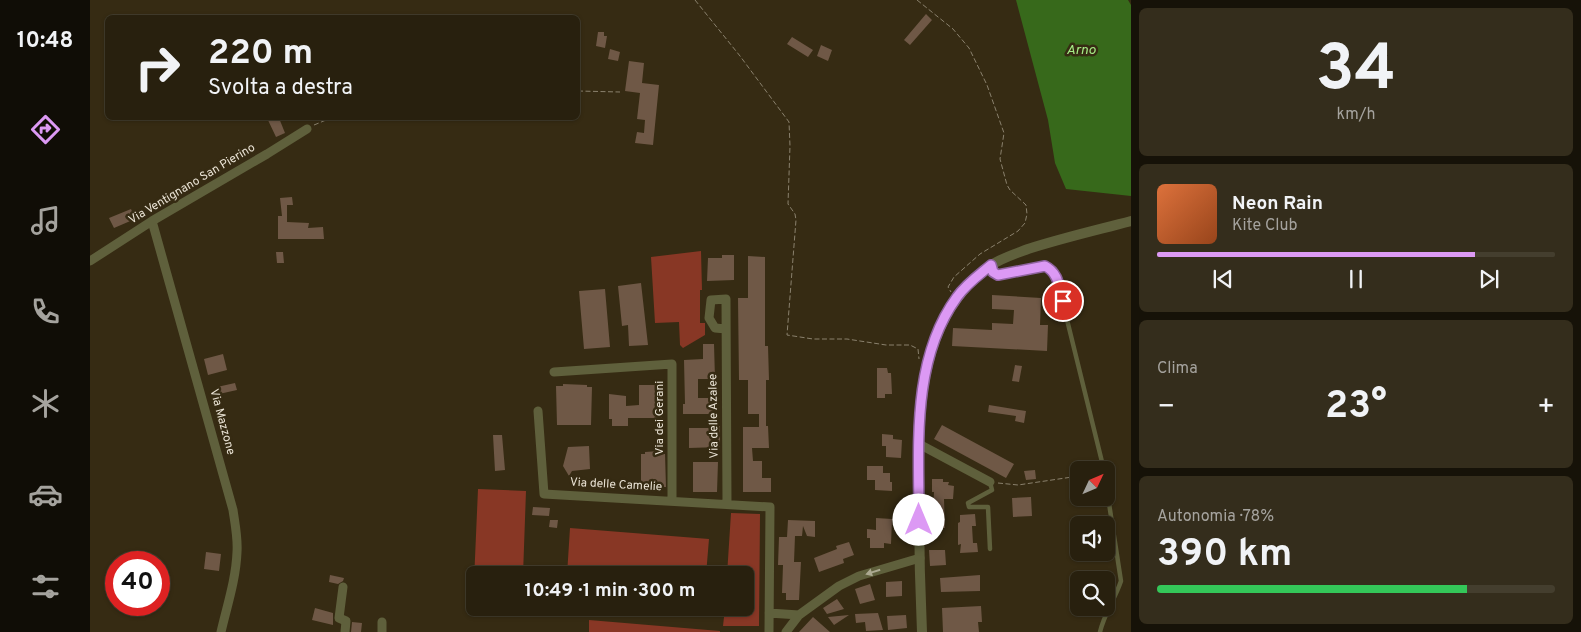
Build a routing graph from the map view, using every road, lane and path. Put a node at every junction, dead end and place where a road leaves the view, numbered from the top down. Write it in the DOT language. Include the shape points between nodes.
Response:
graph roads {
  1 [pos="695,0"];
  2 [pos="916,0"];
  3 [pos="580,91"];
  4 [pos="620,92"];
  5 [pos="326,120"];
  6 [pos="307,129"];
  7 [pos="152,221"];
  8 [pos="1131,221"];
  9 [pos="90,261"];
  10 [pos="991,265"];
  11 [pos="957,297"];
  12 [pos="726,328"];
  13 [pos="928,364"];
  14 [pos="554,372"];
  15 [pos="538,411"];
  16 [pos="919,444"];
  17 [pos="1102,461"];
  18 [pos="1070,477"];
  19 [pos="990,482"];
  20 [pos="672,500"];
  21 [pos="727,504"];
  22 [pos="1109,506"];
  23 [pos="990,549"];
  24 [pos="920,558"];
  25 [pos="343,587"];
  26 [pos="769,613"];
  27 [pos="799,615"];
  28 [pos="382,622"];
  29 [pos="220,632"];
  30 [pos="345,632"];
  31 [pos="382,632"];
  32 [pos="770,632"];
  33 [pos="786,632"];
  34 [pos="922,632"];
  35 [pos="1100,632"];
  1 -- 13 [label="path" via="789,122 788,204 796,214 796,220 787,335 910,345 918,350 920,362"];
  2 -- 11 [label="path" via="953,29 969,48 987,85 1004,133 1000,159 1007,185 1026,205 1025,223 1018,231 980,254 950,283 948,287"];
  3 -- 4 [label="path"];
  5 -- 6 [label="path"];
  6 -- 7 [label="street, Via Ventignano San Pierino"];
  7 -- 9 [label="street, Via Ventignano San Pierino"];
  7 -- 29 [label="street, Via Mazzone" via="237,533 235,571"];
  8 -- 10 [label="street" via="1040,245"];
  10 -- 11 [label="street"];
  10 -- 17 [label="lane" via="998,275 1045,266 1056,275"];
  11 -- 13 [label="street" via="942,324"];
  12 -- 21 [label="street, Via delle Azalee"];
  13 -- 16 [label="street" via="921,403"];
  14 -- 20 [label="street, Via dei Gerani" via="672,364"];
  15 -- 20 [label="street, Via delle Camelie" via="544,494"];
  16 -- 19 [label="street"];
  16 -- 24 [label="street"];
  18 -- 19 [label="path" via="1018,485"];
  19 -- 23 [label="lane" via="992,490 968,503 969,507 988,507"];
  20 -- 21 [label="street, Via delle Camelie"];
  21 -- 26 [label="street, Via delle Camelie" via="770,507"];
  22 -- 35 [label="lane" via="1121,581"];
  24 -- 27 [label="street, one-way" via="859,576 839,586"];
  24 -- 34 [label="street"];
  25 -- 30 [label="street" via="339,618 346,621"];
  26 -- 27 [label="street"];
  26 -- 32 [label="street"];
  27 -- 33 [label="street"];
  28 -- 31 [label="street"];
}
